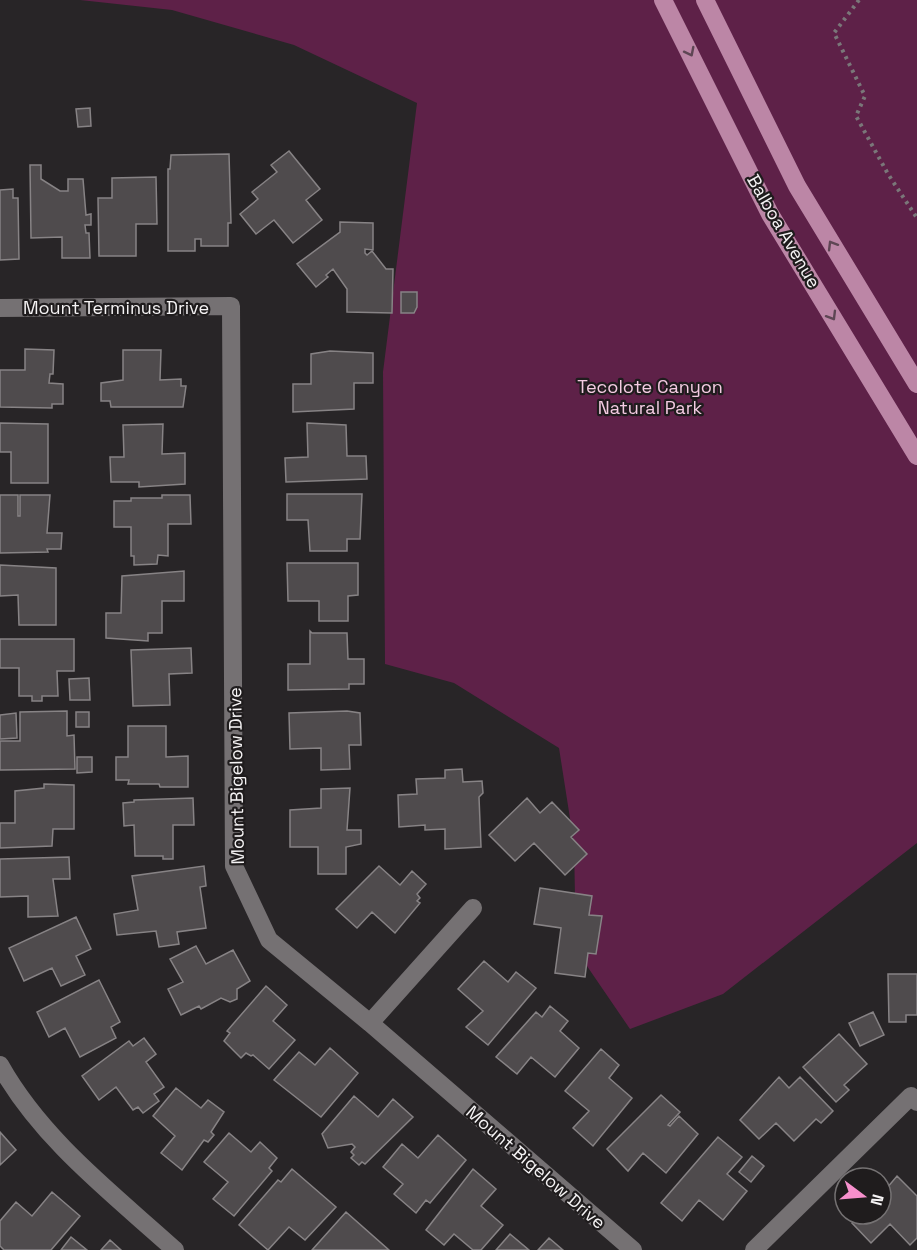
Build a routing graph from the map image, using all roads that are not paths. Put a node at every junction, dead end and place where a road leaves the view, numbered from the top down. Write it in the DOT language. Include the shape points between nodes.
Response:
graph roads {
  1 [pos="663,0"];
  2 [pos="705,0"];
  3 [pos="231,306"];
  4 [pos="0,308"];
  5 [pos="917,384"];
  6 [pos="917,456"];
  7 [pos="472,908"];
  8 [pos="370,1023"];
  9 [pos="0,1065"];
  10 [pos="917,1102"];
  11 [pos="175,1250"];
  12 [pos="633,1250"];
  13 [pos="754,1250"];
  1 -- 6 [label="main road, Balboa Avenue, one-way" via="770,214"];
  5 -- 2 [label="main road, Balboa Avenue, one-way" via="796,186"];
  3 -- 4 [label="street, Mount Terminus Drive"];
  3 -- 8 [label="street, Mount Bigelow Drive" via="234,866 269,940"];
  7 -- 8 [label="street"];
  8 -- 12 [label="street, Mount Bigelow Drive"];
  9 -- 11 [label="street" via="63,1149"];
  10 -- 13 [label="street" via="911,1096"];
}
